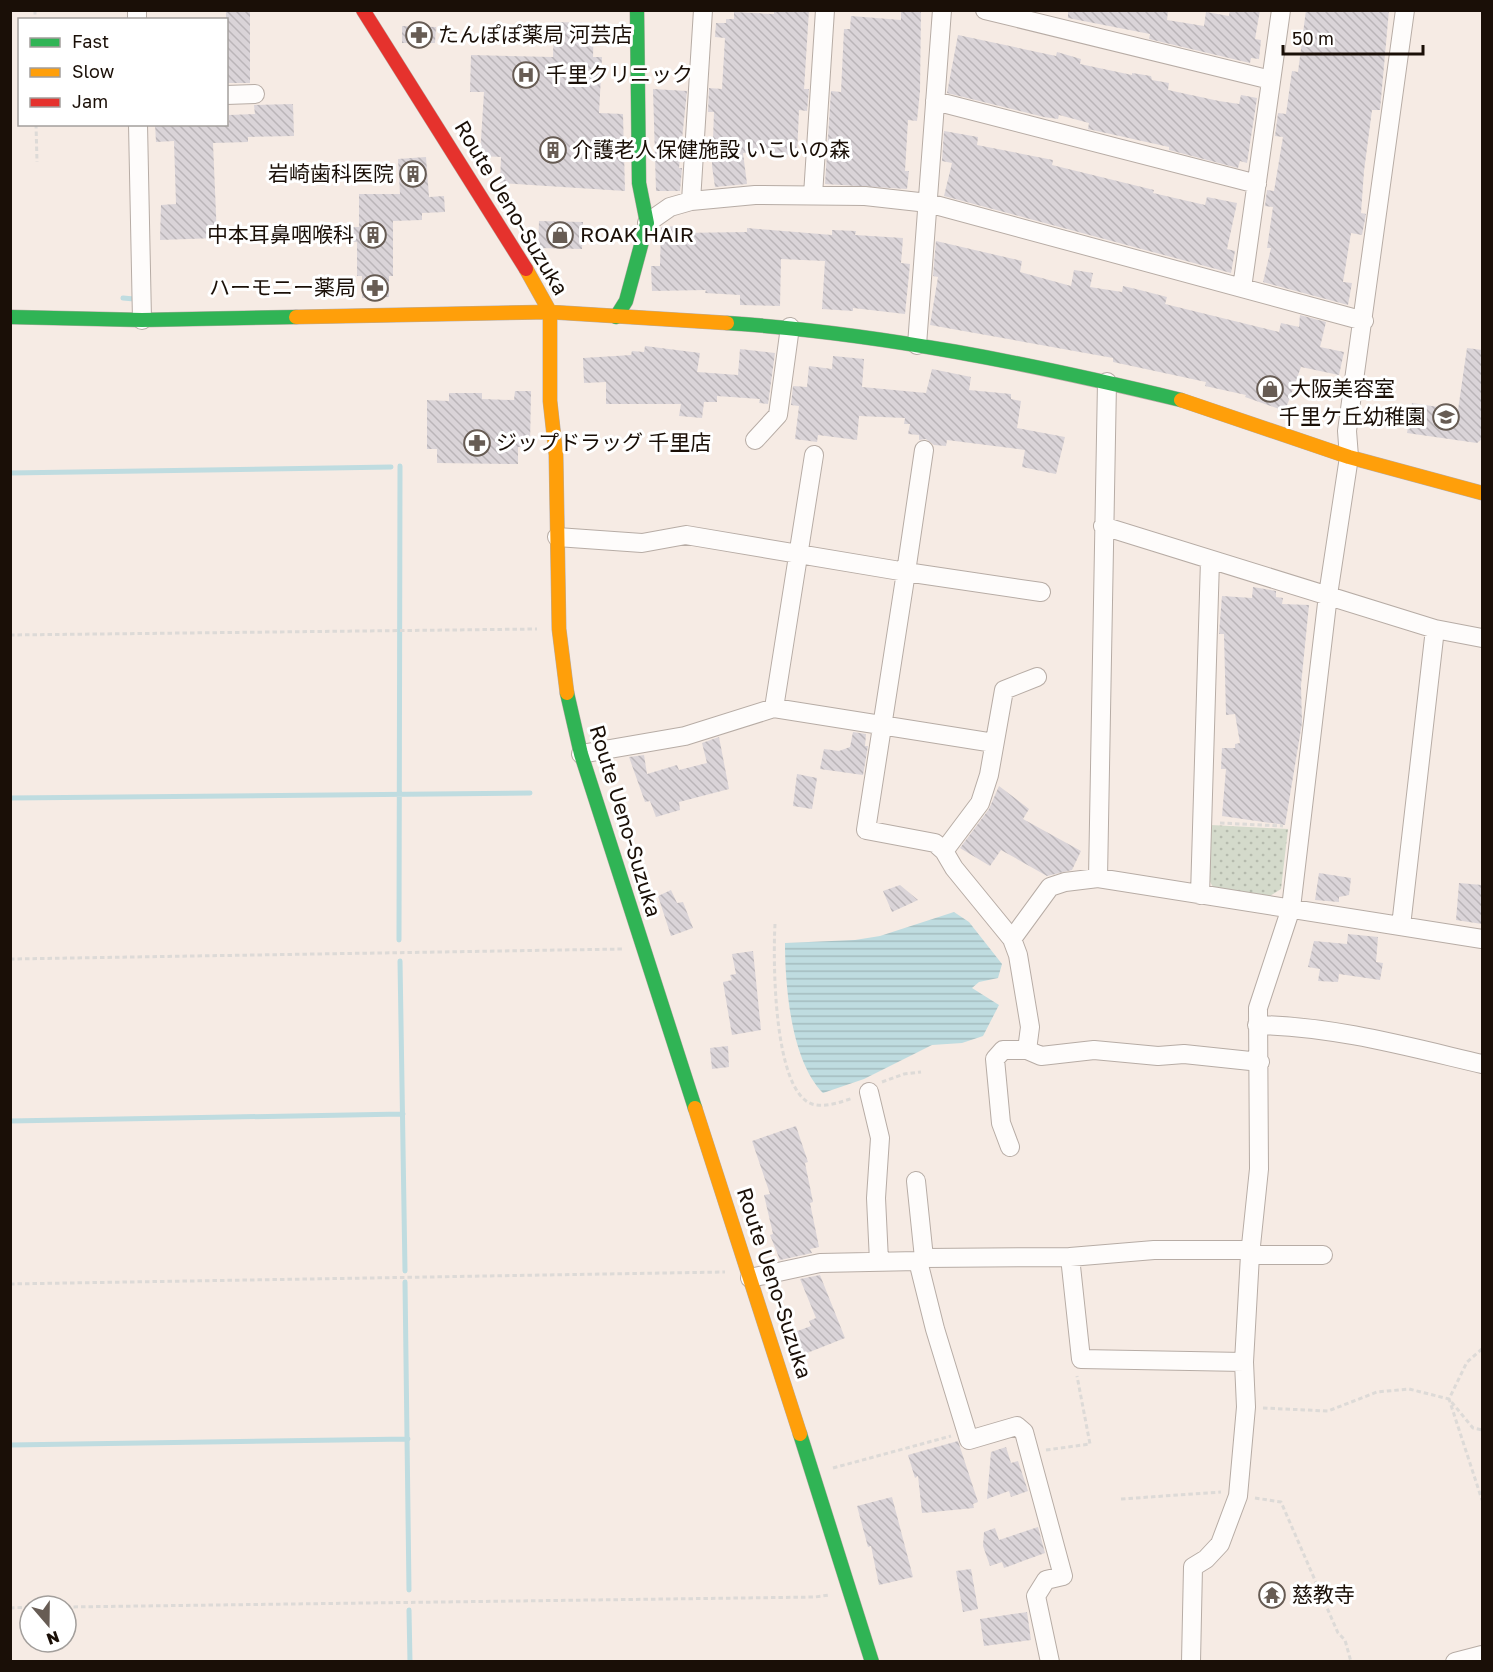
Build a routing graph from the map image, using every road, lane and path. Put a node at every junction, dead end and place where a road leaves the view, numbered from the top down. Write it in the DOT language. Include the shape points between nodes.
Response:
graph roads {
  1 [pos="363,10"];
  2 [pos="637,10"];
  3 [pos="703,10"];
  4 [pos="825,10"];
  5 [pos="942,10"];
  6 [pos="985,10"];
  7 [pos="1281,10"];
  8 [pos="1405,10"];
  9 [pos="1270,80"];
  10 [pos="255,94"];
  11 [pos="228,95"];
  12 [pos="935,101"];
  13 [pos="36,126"];
  14 [pos="138,126"];
  15 [pos="37,162"];
  16 [pos="1257,184"];
  17 [pos="813,195"];
  18 [pos="691,201"];
  19 [pos="928,203"];
  20 [pos="647,223"];
  21 [pos="1242,288"];
  22 [pos="141,307"];
  23 [pos="550,312"];
  24 [pos="10,317"];
  25 [pos="616,317"];
  26 [pos="1364,321"];
  27 [pos="790,327"];
  28 [pos="917,345"];
  29 [pos="1107,382"];
  30 [pos="755,440"];
  31 [pos="924,450"];
  32 [pos="814,455"];
  33 [pos="1348,457"];
  34 [pos="1482,493"];
  35 [pos="1103,526"];
  36 [pos="557,537"];
  37 [pos="798,553"];
  38 [pos="1210,560"];
  39 [pos="906,572"];
  40 [pos="1041,592"];
  41 [pos="1328,595"];
  42 [pos="559,629"];
  43 [pos="1435,629"];
  44 [pos="10,635"];
  45 [pos="1482,638"];
  46 [pos="1037,677"];
  47 [pos="774,708"];
  48 [pos="883,726"];
  49 [pos="994,743"];
  50 [pos="580,754"];
  51 [pos="1202,822"];
  52 [pos="1299,827"];
  53 [pos="944,851"];
  54 [pos="1098,878"];
  55 [pos="1200,895"];
  56 [pos="1291,908"];
  57 [pos="775,924"];
  58 [pos="1401,926"];
  59 [pos="1012,939"];
  60 [pos="1482,939"];
  61 [pos="643,947"];
  62 [pos="10,959"];
  63 [pos="1257,1025"];
  64 [pos="1027,1050"];
  65 [pos="1260,1062"];
  66 [pos="1482,1064"];
  67 [pos="921,1072"];
  68 [pos="869,1092"];
  69 [pos="1010,1147"];
  70 [pos="916,1181"];
  71 [pos="1250,1253"];
  72 [pos="1323,1255"];
  73 [pos="1070,1257"];
  74 [pos="921,1259"];
  75 [pos="879,1260"];
  76 [pos="750,1278"];
  77 [pos="10,1284"];
  78 [pos="1482,1349"];
  79 [pos="1081,1359"];
  80 [pos="1244,1362"];
  81 [pos="1449,1399"];
  82 [pos="1246,1407"];
  83 [pos="1482,1430"];
  84 [pos="966,1431"];
  85 [pos="1029,1452"];
  86 [pos="828,1469"];
  87 [pos="1238,1494"];
  88 [pos="1121,1499"];
  89 [pos="1482,1500"];
  90 [pos="851,1590"];
  91 [pos="78,1607"];
  92 [pos="1482,1655"];
  93 [pos="872,1662"];
  94 [pos="1050,1662"];
  95 [pos="1191,1662"];
  96 [pos="1351,1662"];
  97 [pos="1455,1662"];
  1 -- 23 [label="street, Route Ueno-Suzuka" via="507,236"];
  2 -- 20 [label="street" via="639,183"];
  3 -- 18 [label="street"];
  4 -- 17 [label="street"];
  5 -- 12 [label="street"];
  6 -- 9 [label="street"];
  7 -- 9 [label="street"];
  8 -- 26 [label="street"];
  9 -- 16 [label="street"];
  10 -- 11 [label="street"];
  12 -- 16 [label="street"];
  12 -- 19 [label="street"];
  13 -- 15 [label="path"];
  14 -- 22 [label="street"];
  16 -- 21 [label="street"];
  17 -- 18 [label="street"];
  17 -- 19 [label="street"];
  18 -- 20 [label="street" via="670,207"];
  19 -- 21 [label="street"];
  19 -- 28 [label="street"];
  20 -- 25 [label="street" via="626,300"];
  21 -- 26 [label="street"];
  22 -- 23 [label="street"];
  22 -- 24 [label="street"];
  23 -- 25 [label="street"];
  23 -- 36 [label="street, Route Ueno-Suzuka"];
  25 -- 27 [label="street"];
  26 -- 33 [label="street" via="1347,431"];
  27 -- 28 [label="street"];
  27 -- 30 [label="street" via="778,415"];
  28 -- 29 [label="street"];
  29 -- 33 [label="street" via="1189,402"];
  29 -- 35 [label="street"];
  31 -- 39 [label="street"];
  32 -- 37 [label="street"];
  33 -- 34 [label="street"];
  33 -- 41 [label="street"];
  35 -- 38 [label="street"];
  35 -- 54 [label="street"];
  36 -- 37 [label="street" via="642,543 686,535"];
  36 -- 42 [label="street, Route Ueno-Suzuka"];
  37 -- 39 [label="street"];
  37 -- 47 [label="street"];
  38 -- 41 [label="street"];
  38 -- 51 [label="street"];
  39 -- 40 [label="street"];
  39 -- 48 [label="street"];
  41 -- 43 [label="street"];
  41 -- 52 [label="street"];
  42 -- 44 [label="path"];
  42 -- 50 [label="street, Route Ueno-Suzuka" via="565,683"];
  43 -- 45 [label="street"];
  43 -- 58 [label="street"];
  46 -- 49 [label="street" via="1004,690"];
  47 -- 48 [label="street"];
  47 -- 50 [label="street" via="685,736"];
  48 -- 49 [label="street"];
  48 -- 53 [label="street" via="866,830 935,843"];
  49 -- 53 [label="street" via="980,803"];
  50 -- 61 [label="street, Route Ueno-Suzuka"];
  51 -- 52 [label="path"];
  51 -- 55 [label="street"];
  52 -- 56 [label="street"];
  53 -- 59 [label="street"];
  54 -- 55 [label="street"];
  54 -- 59 [label="street" via="1050,887"];
  55 -- 56 [label="street"];
  56 -- 58 [label="street"];
  56 -- 63 [label="street" via="1258,1008"];
  57 -- 68 [label="path" via="774,997 782,1046 795,1086 802,1098 821,1105"];
  58 -- 60 [label="street"];
  59 -- 64 [label="street" via="1030,1027"];
  61 -- 62 [label="path" via="604,951"];
  61 -- 76 [label="street, Route Ueno-Suzuka"];
  63 -- 65 [label="street"];
  63 -- 66 [label="street" via="1379,1040"];
  64 -- 65 [label="street" via="1041,1056 1094,1050"];
  64 -- 69 [label="street" via="1003,1050 995,1059 1001,1123"];
  65 -- 71 [label="street" via="1259,1169"];
  67 -- 68 [label="path" via="882,1082"];
  68 -- 75 [label="street" via="880,1138 876,1198"];
  70 -- 74 [label="street"];
  71 -- 72 [label="street"];
  71 -- 73 [label="street" via="1154,1250"];
  71 -- 80 [label="street"];
  73 -- 74 [label="street"];
  73 -- 79 [label="street"];
  74 -- 75 [label="street"];
  74 -- 84 [label="street" via="935,1329"];
  75 -- 76 [label="street" via="820,1263"];
  76 -- 77 [label="path" via="724,1272"];
  76 -- 90 [label="street, Route Ueno-Suzuka"];
  78 -- 81 [label="path" via="1467,1362"];
  79 -- 80 [label="street"];
  79 -- 85 [label="path" via="1076,1371 1090,1444"];
  80 -- 82 [label="street"];
  81 -- 82 [label="path" via="1409,1389 1377,1392 1328,1411"];
  81 -- 83 [label="path" via="1473,1428"];
  81 -- 89 [label="path"];
  82 -- 87 [label="street"];
  84 -- 85 [label="street" via="969,1440 1017,1426 1024,1432"];
  84 -- 86 [label="path"];
  85 -- 94 [label="street" via="1063,1576 1046,1580 1036,1596"];
  87 -- 88 [label="path"];
  87 -- 95 [label="street" via="1220,1544 1193,1567"];
  87 -- 96 [label="path" via="1281,1502 1338,1633 1345,1640"];
  90 -- 91 [label="path" via="815,1597"];
  90 -- 93 [label="street, Route Ueno-Suzuka"];
  92 -- 97 [label="street"];
}
